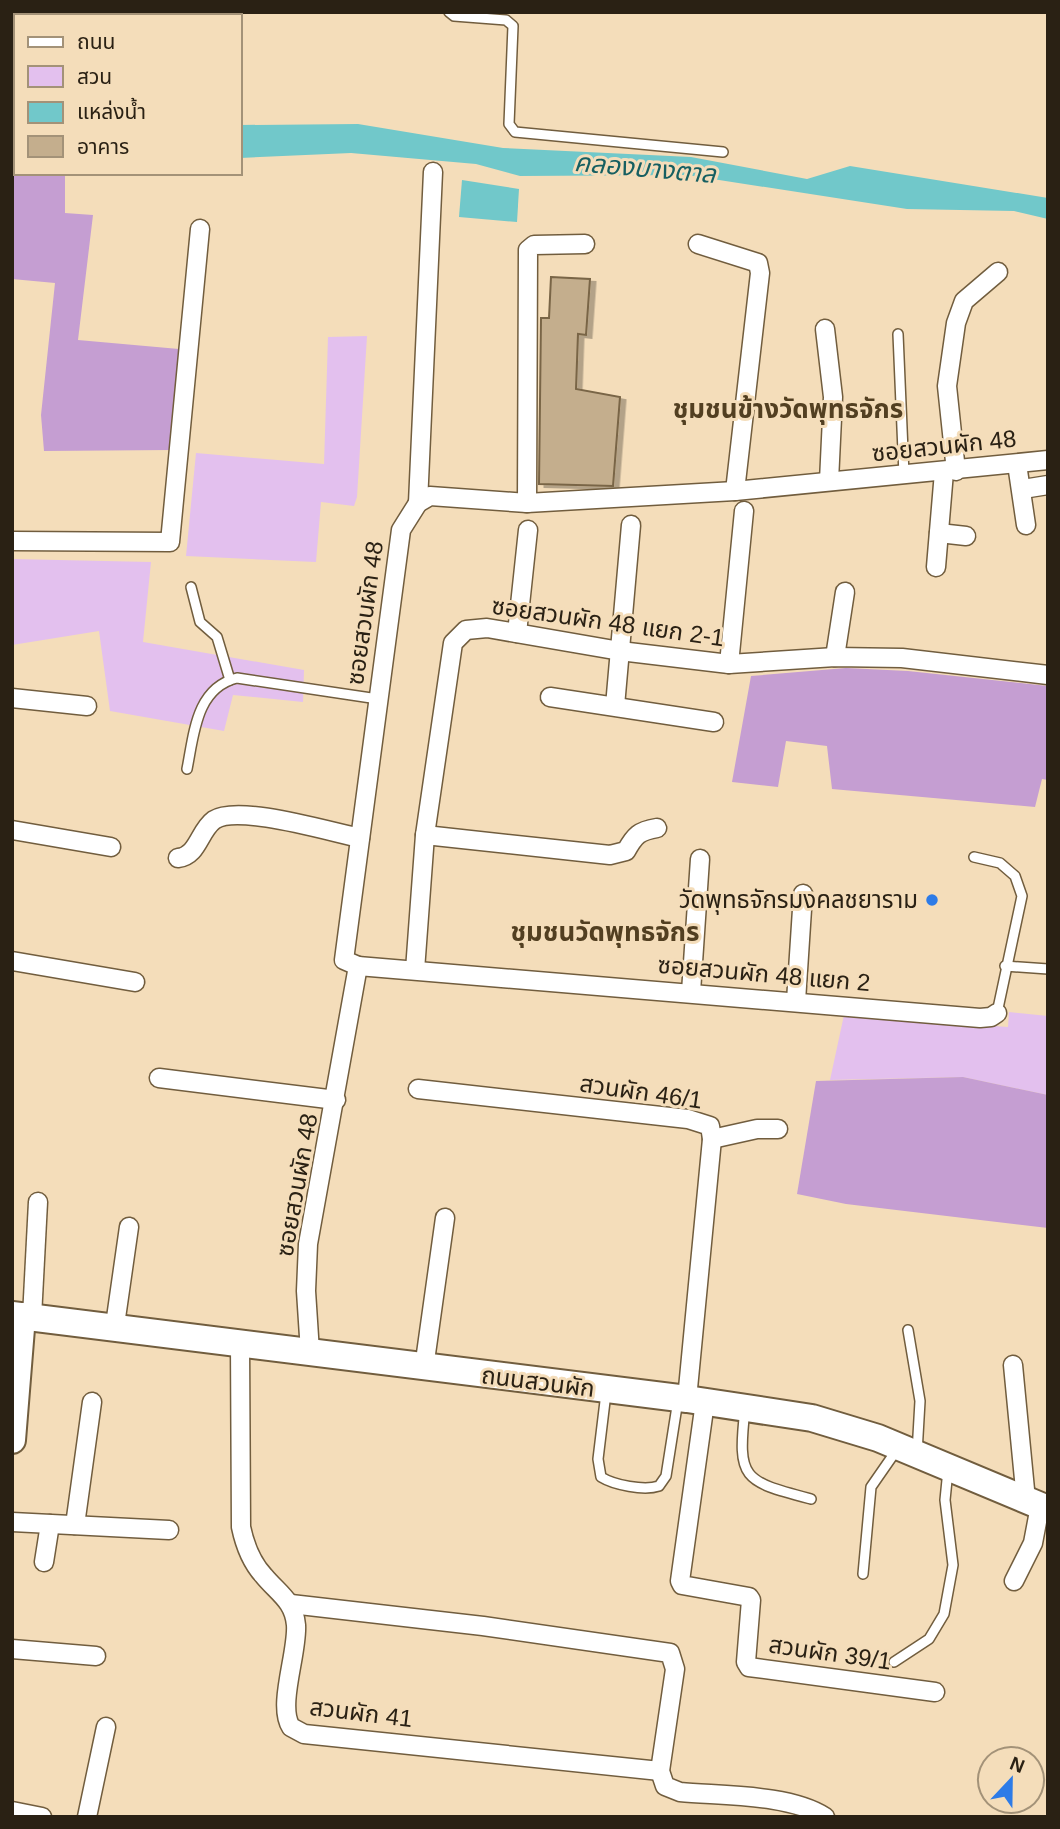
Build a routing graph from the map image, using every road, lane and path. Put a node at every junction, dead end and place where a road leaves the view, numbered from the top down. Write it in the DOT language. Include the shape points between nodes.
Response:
graph roads {
  1 [pos="449,12"];
  2 [pos="723,152"];
  3 [pos="433,172"];
  4 [pos="200,229"];
  5 [pos="585,244"];
  6 [pos="698,244"];
  7 [pos="998,272"];
  8 [pos="825,329"];
  9 [pos="898,334"];
  10 [pos="1048,460"];
  11 [pos="1017,464"];
  12 [pos="950,471"];
  13 [pos="904,475"];
  14 [pos="828,481"];
  15 [pos="1048,485"];
  16 [pos="1023,489"];
  17 [pos="735,491"];
  18 [pos="418,503"];
  19 [pos="527,503"];
  20 [pos="744,511"];
  21 [pos="631,525"];
  22 [pos="1026,525"];
  23 [pos="528,530"];
  24 [pos="939,533"];
  25 [pos="966,536"];
  26 [pos="12,541"];
  27 [pos="936,567"];
  28 [pos="191,587"];
  29 [pos="845,592"];
  30 [pos="517,633"];
  31 [pos="620,651"];
  32 [pos="835,657"];
  33 [pos="729,664"];
  34 [pos="1048,675"];
  35 [pos="230,680"];
  36 [pos="550,696"];
  37 [pos="12,698"];
  38 [pos="378,699"];
  39 [pos="87,706"];
  40 [pos="615,706"];
  41 [pos="714,722"];
  42 [pos="187,769"];
  43 [pos="657,828"];
  44 [pos="12,830"];
  45 [pos="425,835"];
  46 [pos="360,838"];
  47 [pos="111,847"];
  48 [pos="974,857"];
  49 [pos="178,858"];
  50 [pos="700,859"];
  51 [pos="803,894"];
  52 [pos="12,961"];
  53 [pos="358,966"];
  54 [pos="1005,966"];
  55 [pos="1048,969"];
  56 [pos="415,970"];
  57 [pos="135,982"];
  58 [pos="691,992"];
  59 [pos="796,1001"];
  60 [pos="996,1013"];
  61 [pos="159,1078"];
  62 [pos="418,1089"];
  63 [pos="336,1100"];
  64 [pos="778,1129"];
  65 [pos="712,1139"];
  66 [pos="38,1202"];
  67 [pos="445,1218"];
  68 [pos="129,1227"];
  69 [pos="22,1316"];
  70 [pos="115,1325"];
  71 [pos="908,1330"];
  72 [pos="240,1343"];
  73 [pos="310,1353"];
  74 [pos="1013,1364"];
  75 [pos="424,1367"];
  76 [pos="606,1391"];
  77 [pos="690,1400"];
  78 [pos="92,1402"];
  79 [pos="745,1408"];
  80 [pos="13,1431"];
  81 [pos="12,1440"];
  82 [pos="908,1451"];
  83 [pos="948,1468"];
  84 [pos="811,1499"];
  85 [pos="1038,1505"];
  86 [pos="12,1522"];
  87 [pos="50,1524"];
  88 [pos="75,1525"];
  89 [pos="169,1530"];
  90 [pos="44,1562"];
  91 [pos="863,1574"];
  92 [pos="1014,1581"];
  93 [pos="292,1604"];
  94 [pos="12,1649"];
  95 [pos="96,1656"];
  96 [pos="894,1662"];
  97 [pos="935,1692"];
  98 [pos="106,1727"];
  99 [pos="660,1771"];
  100 [pos="12,1811"];
  101 [pos="42,1817"];
  102 [pos="87,1817"];
  103 [pos="825,1817"];
  1 -- 2 [label="lane" via="506,20 513,26 509,124 515,132"];
  3 -- 18 [label="street"];
  4 -- 26 [label="street" via="170,542"];
  5 -- 19 [label="street" via="534,245 528,250"];
  6 -- 17 [label="street" via="748,258 758,263 760,273"];
  7 -- 12 [label="street" via="964,301 956,323 947,386"];
  8 -- 14 [label="street" via="833,397"];
  9 -- 13 [label="lane"];
  10 -- 11 [label="street, ซอยสวนผัก 48"];
  11 -- 12 [label="street, ซอยสวนผัก 48"];
  11 -- 16 [label="street"];
  12 -- 13 [label="street, ซอยสวนผัก 48"];
  12 -- 24 [label="street"];
  13 -- 14 [label="street, ซอยสวนผัก 48"];
  14 -- 17 [label="street, ซอยสวนผัก 48"];
  15 -- 16 [label="street"];
  16 -- 22 [label="street"];
  17 -- 19 [label="street, ซอยสวนผัก 48"];
  18 -- 19 [label="street, ซอยสวนผัก 48" via="430,496"];
  18 -- 38 [label="street, ซอยสวนผัก 48" via="401,530"];
  20 -- 33 [label="street"];
  21 -- 31 [label="street"];
  23 -- 30 [label="street"];
  24 -- 25 [label="street"];
  24 -- 27 [label="street"];
  28 -- 35 [label="lane" via="200,622 217,637"];
  29 -- 32 [label="street"];
  30 -- 31 [label="street, ซอยสวนผัก 48 แยก 2-1"];
  30 -- 45 [label="street, ซอยสวนผัก 48 แยก 2-1" via="466,629 453,643"];
  31 -- 33 [label="street, ซอยสวนผัก 48 แยก 2-1"];
  31 -- 40 [label="street"];
  32 -- 33 [label="street, ซอยสวนผัก 48 แยก 2-1"];
  32 -- 34 [label="street, ซอยสวนผัก 48 แยก 2-1" via="902,658"];
  35 -- 38 [label="lane"];
  35 -- 42 [label="lane" via="211,690 195,725"];
  36 -- 40 [label="street"];
  37 -- 39 [label="street"];
  38 -- 46 [label="street, ซอยสวนผัก 48"];
  40 -- 41 [label="street"];
  43 -- 45 [label="street" via="641,830 626,851 610,855"];
  44 -- 47 [label="street"];
  45 -- 56 [label="street, ซอยสวนผัก 48 แยก 2-1"];
  46 -- 49 [label="street" via="251,816 222,816 204,831 191,853"];
  46 -- 53 [label="street, ซอยสวนผัก 48" via="344,960"];
  48 -- 54 [label="lane" via="1000,863 1015,876 1022,897"];
  50 -- 58 [label="street"];
  51 -- 59 [label="street"];
  52 -- 57 [label="street"];
  53 -- 56 [label="street, ซอยสวนผัก 48 แยก 2"];
  53 -- 63 [label="street, ซอยสวนผัก 48"];
  54 -- 55 [label="lane"];
  54 -- 60 [label="lane"];
  56 -- 58 [label="street, ซอยสวนผัก 48 แยก 2"];
  58 -- 59 [label="street, ซอยสวนผัก 48 แยก 2"];
  59 -- 60 [label="street, ซอยสวนผัก 48 แยก 2" via="980,1018"];
  61 -- 63 [label="street"];
  62 -- 65 [label="street, สวนผัก 46/1" via="688,1119 710,1126"];
  63 -- 73 [label="street, ซอยสวนผัก 48" via="308,1244"];
  64 -- 65 [label="street"];
  65 -- 77 [label="street, สวนผัก 46/1"];
  66 -- 69 [label="street"];
  67 -- 75 [label="street"];
  68 -- 70 [label="street"];
  69 -- 70 [label="street, ถนนสวนผัก"];
  69 -- 80 [label="street"];
  70 -- 72 [label="street, ถนนสวนผัก"];
  71 -- 82 [label="lane" via="920,1401"];
  72 -- 73 [label="street, ถนนสวนผัก"];
  72 -- 93 [label="street" via="241,1527 256,1565"];
  73 -- 75 [label="street, ถนนสวนผัก"];
  74 -- 85 [label="street"];
  75 -- 76 [label="street, ถนนสวนผัก"];
  76 -- 77 [label="street, ถนนสวนผัก"];
  76 -- 77 [label="lane" via="598,1460 601,1477 654,1488 666,1476"];
  77 -- 79 [label="street, ถนนสวนผัก"];
  77 -- 97 [label="street, สวนผัก 39/1" via="680,1581 751,1600 749,1667"];
  78 -- 88 [label="street"];
  79 -- 82 [label="street, ถนนสวนผัก" via="812,1418"];
  79 -- 84 [label="lane" via="740,1452 750,1476 774,1489"];
  80 -- 81 [label="street"];
  82 -- 83 [label="street, ถนนสวนผัก"];
  82 -- 91 [label="lane" via="870,1488"];
  83 -- 85 [label="street, ถนนสวนผัก"];
  83 -- 96 [label="lane" via="945,1500 953,1565 944,1614 929,1639"];
  85 -- 92 [label="street" via="1033,1543"];
  86 -- 87 [label="street"];
  87 -- 88 [label="street"];
  87 -- 90 [label="street"];
  88 -- 89 [label="street"];
  93 -- 99 [label="street, สวนผัก 41" via="296,1640 286,1714 297,1731"];
  93 -- 99 [label="street" via="670,1653 675,1668"];
  94 -- 95 [label="street"];
  98 -- 102 [label="street"];
  99 -- 103 [label="street" via="670,1790 784,1803"];
  100 -- 101 [label="street"];
}
